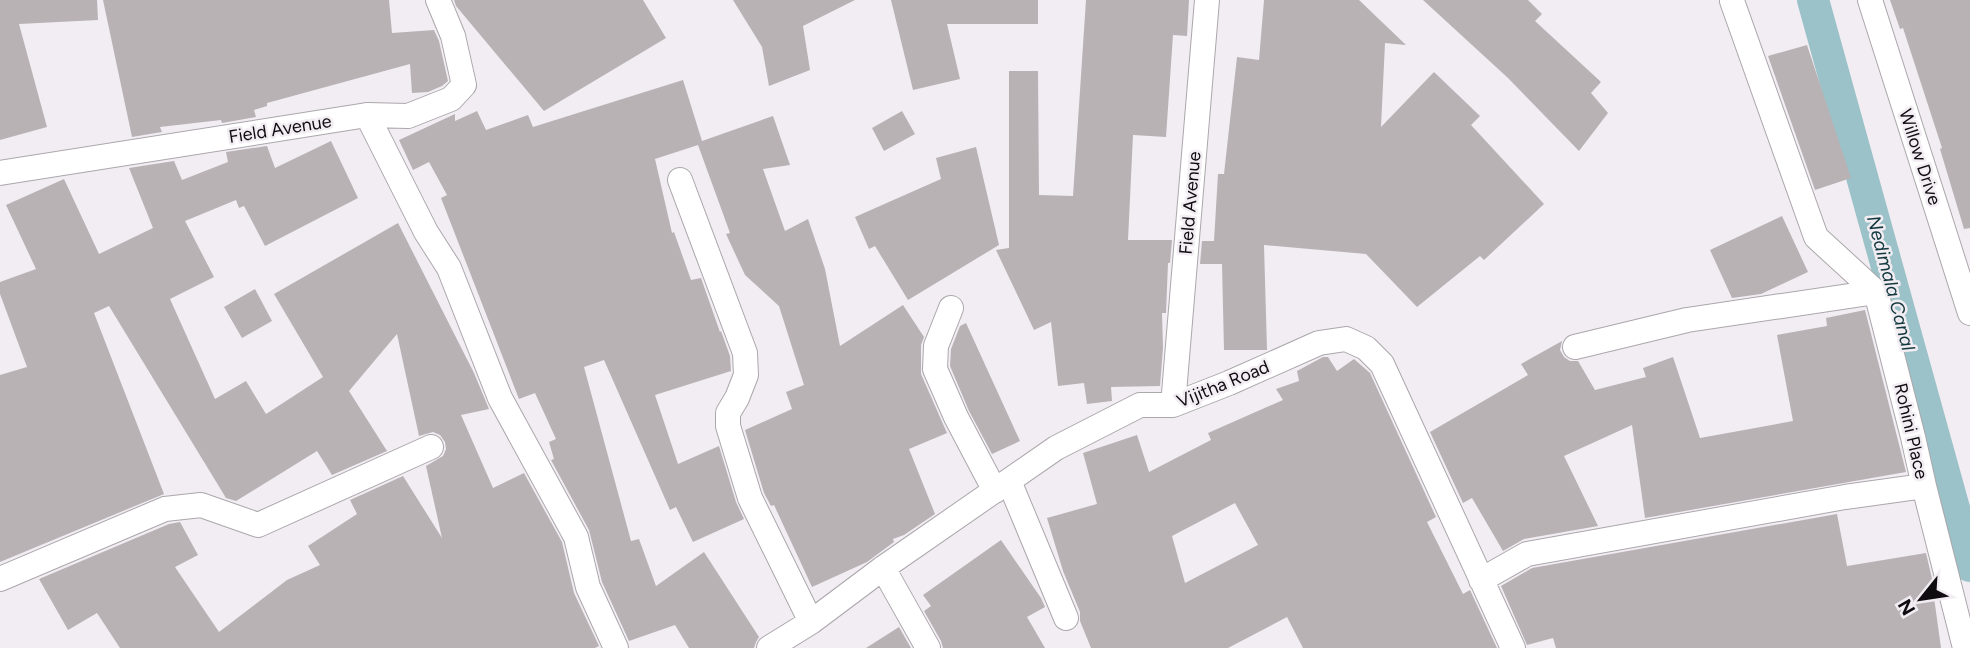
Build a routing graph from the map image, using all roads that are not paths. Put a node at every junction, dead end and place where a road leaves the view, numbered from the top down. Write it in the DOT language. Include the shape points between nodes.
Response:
graph roads {
  1 [pos="438,0"];
  2 [pos="1207,0"];
  3 [pos="1732,0"];
  4 [pos="1870,0"];
  5 [pos="367,115"];
  6 [pos="0,173"];
  7 [pos="680,180"];
  8 [pos="1876,292"];
  9 [pos="951,308"];
  10 [pos="1970,313"];
  11 [pos="1575,347"];
  12 [pos="1173,405"];
  13 [pos="431,447"];
  14 [pos="1002,486"];
  15 [pos="1924,486"];
  16 [pos="883,568"];
  17 [pos="0,579"];
  18 [pos="1481,580"];
  19 [pos="1066,618"];
  20 [pos="811,622"];
  21 [pos="616,648"];
  22 [pos="769,648"];
  23 [pos="928,648"];
  24 [pos="1513,648"];
  25 [pos="1965,648"];
  1 -- 5 [label="street, Field Avenue" via="453,36 464,85 452,99 408,116"];
  2 -- 12 [label="street, Field Avenue"];
  3 -- 8 [label="street" via="1816,237"];
  4 -- 10 [label="street, Willow Drive"];
  5 -- 6 [label="street, Field Avenue"];
  5 -- 21 [label="street" via="449,268 500,398 576,537 588,587"];
  7 -- 20 [label="street" via="745,354 746,374 728,413 728,426 750,498"];
  8 -- 11 [label="street" via="1687,320"];
  8 -- 15 [label="street, Rohini Place"];
  9 -- 14 [label="street" via="936,346 935,369 956,417"];
  12 -- 14 [label="street, Vijitha Road" via="1140,405 1056,448"];
  12 -- 18 [label="street, Vijitha Road" via="1320,343 1346,339 1366,348 1382,364"];
  13 -- 17 [label="street" via="258,525 201,505 165,509"];
  14 -- 16 [label="street, Vijitha Road"];
  14 -- 19 [label="street"];
  15 -- 18 [label="street" via="1527,554"];
  15 -- 25 [label="street, Rohini Place"];
  16 -- 20 [label="street, Vijitha Road"];
  16 -- 23 [label="street"];
  18 -- 24 [label="street, Vijitha Road"];
  20 -- 22 [label="street, Vijitha Road"];
}
